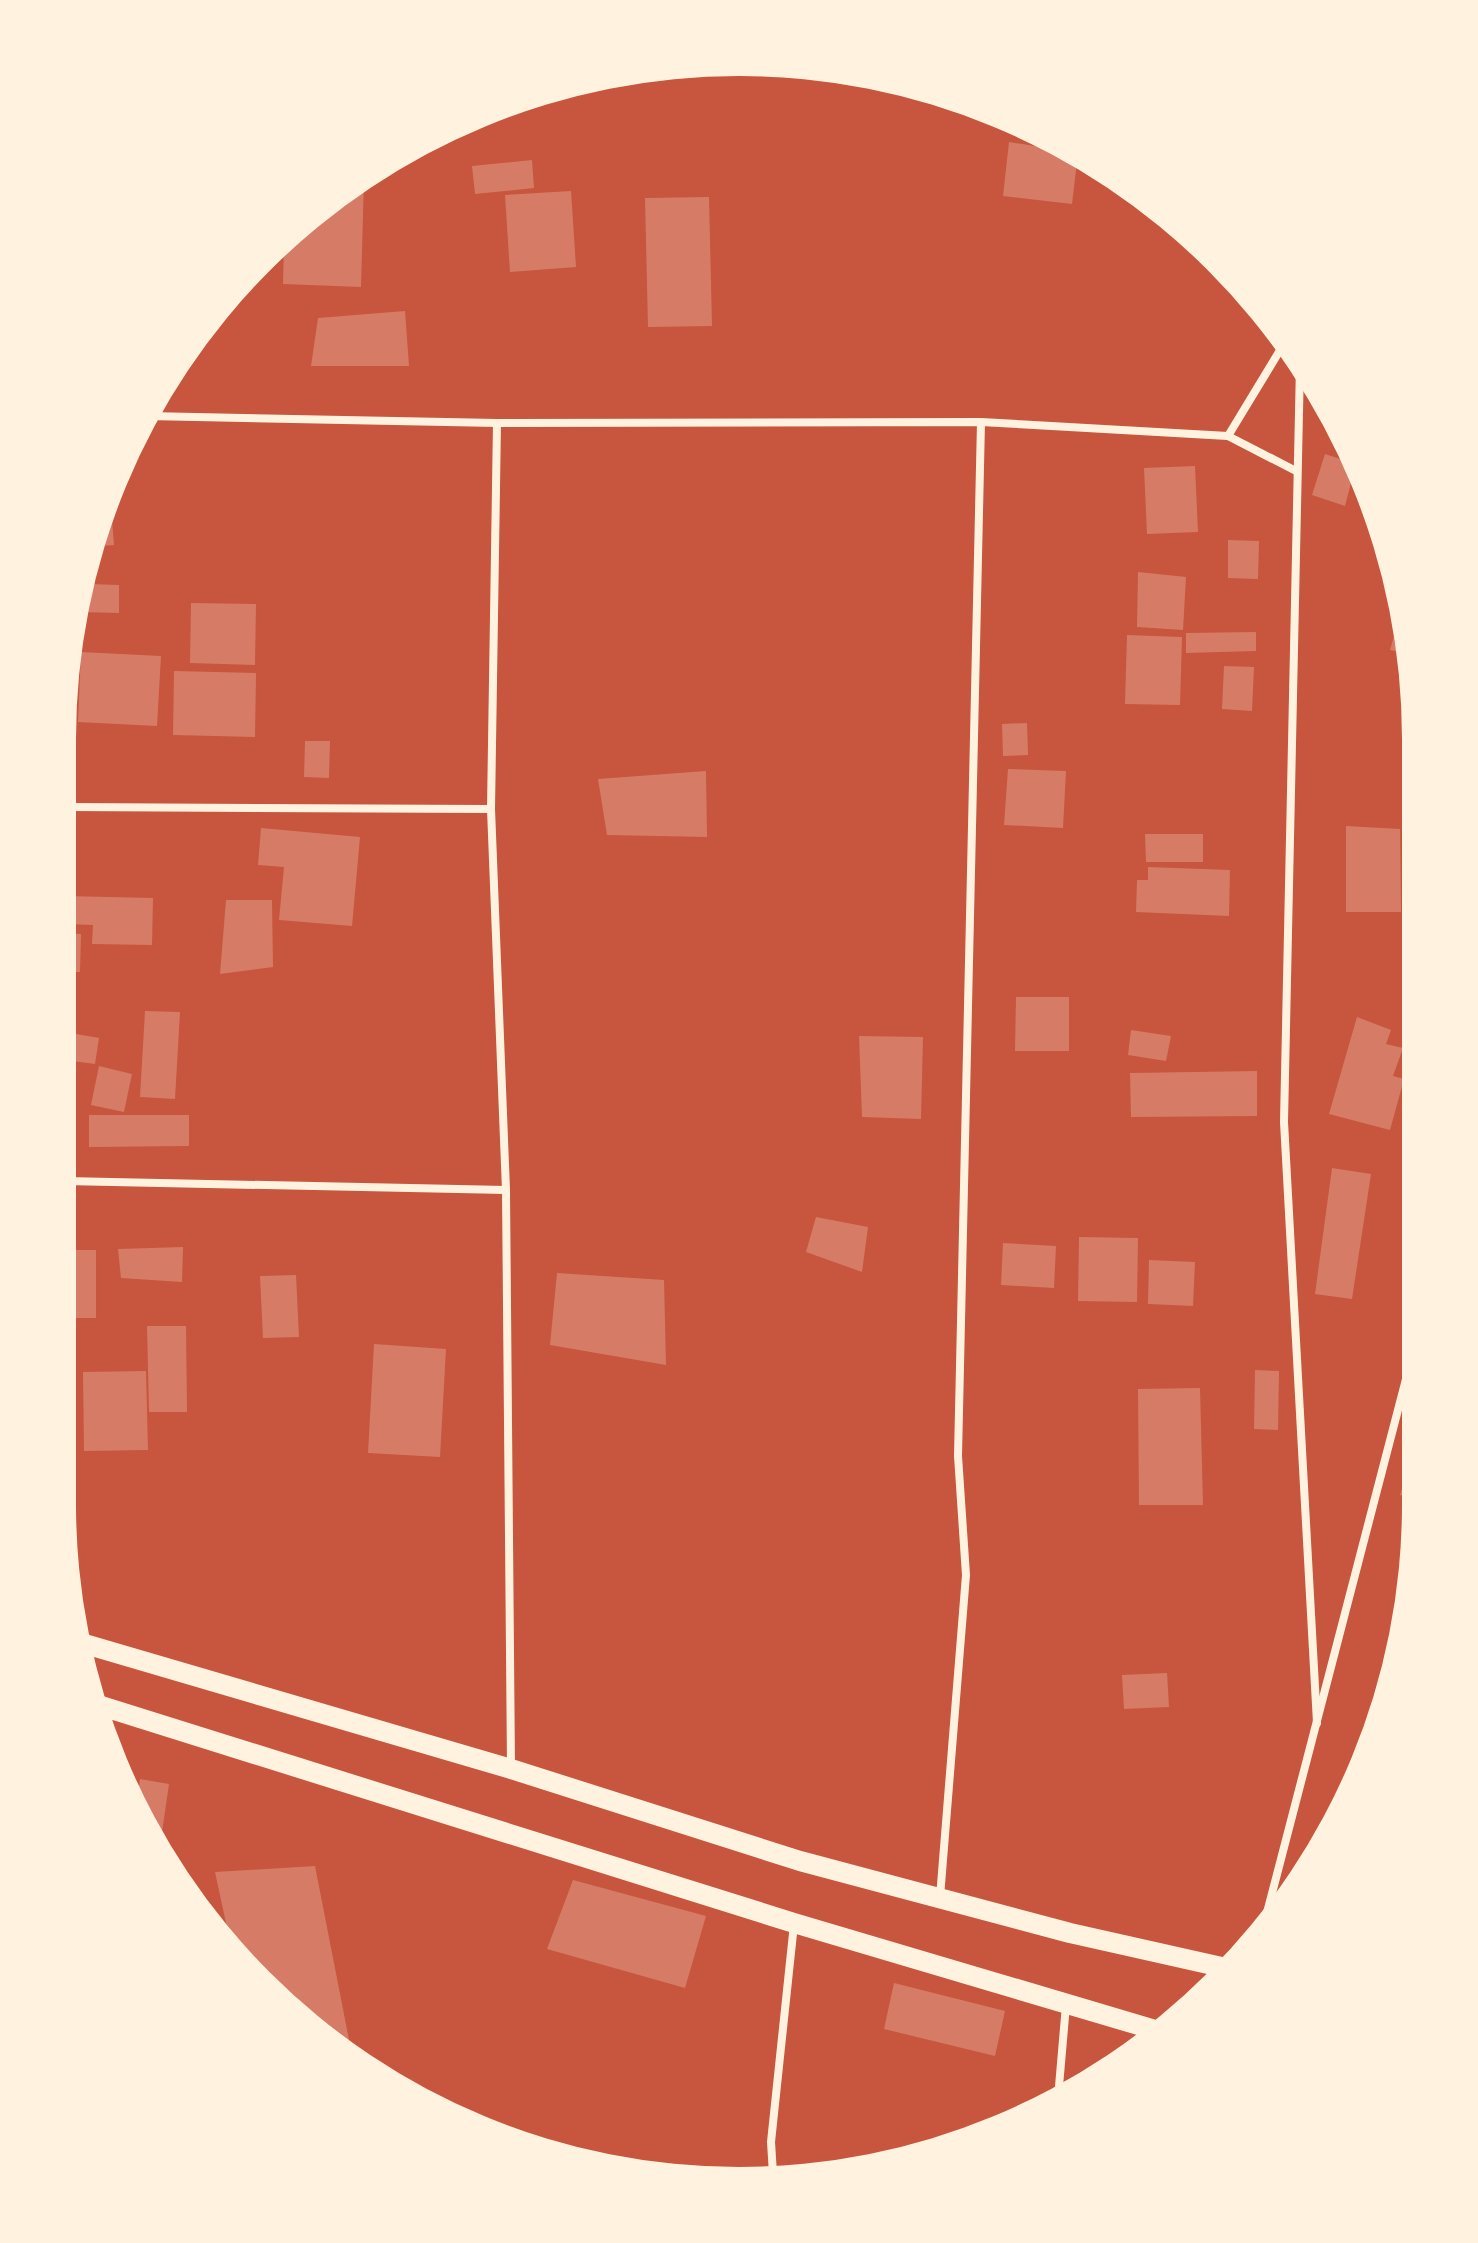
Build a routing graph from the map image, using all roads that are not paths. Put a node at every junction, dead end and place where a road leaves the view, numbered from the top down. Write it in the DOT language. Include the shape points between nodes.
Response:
graph roads {
  1 [pos="1278,354"];
  2 [pos="1299,386"];
  3 [pos="160,416"];
  4 [pos="981,422"];
  5 [pos="497,423"];
  6 [pos="1228,436"];
  7 [pos="1296,471"];
  8 [pos="76,807"];
  9 [pos="491,809"];
  10 [pos="76,1181"];
  11 [pos="506,1190"];
  12 [pos="1402,1395"];
  13 [pos="92,1646"];
  14 [pos="108,1708"];
  15 [pos="1317,1723"];
  16 [pos="511,1769"];
  17 [pos="940,1898"];
  18 [pos="1270,1900"];
  19 [pos="794,1923"];
  20 [pos="1215,1965"];
  21 [pos="1066,2004"];
  22 [pos="1146,2027"];
  23 [pos="1059,2084"];
  24 [pos="773,2166"];
  1 -- 6 [label="street"];
  2 -- 7 [label="street"];
  3 -- 5 [label="street"];
  4 -- 5 [label="street"];
  4 -- 6 [label="street"];
  4 -- 17 [label="street" via="958,1456 966,1575"];
  5 -- 9 [label="street"];
  6 -- 7 [label="street"];
  7 -- 15 [label="street" via="1284,1122"];
  8 -- 9 [label="street"];
  9 -- 11 [label="street"];
  10 -- 11 [label="street"];
  11 -- 16 [label="street"];
  12 -- 15 [label="street"];
  13 -- 16 [label="main road"];
  14 -- 19 [label="main road"];
  15 -- 18 [label="street"];
  16 -- 17 [label="main road" via="800,1861"];
  17 -- 20 [label="main road"];
  19 -- 21 [label="main road"];
  19 -- 24 [label="street"];
  21 -- 22 [label="main road"];
  21 -- 23 [label="street"];
}
